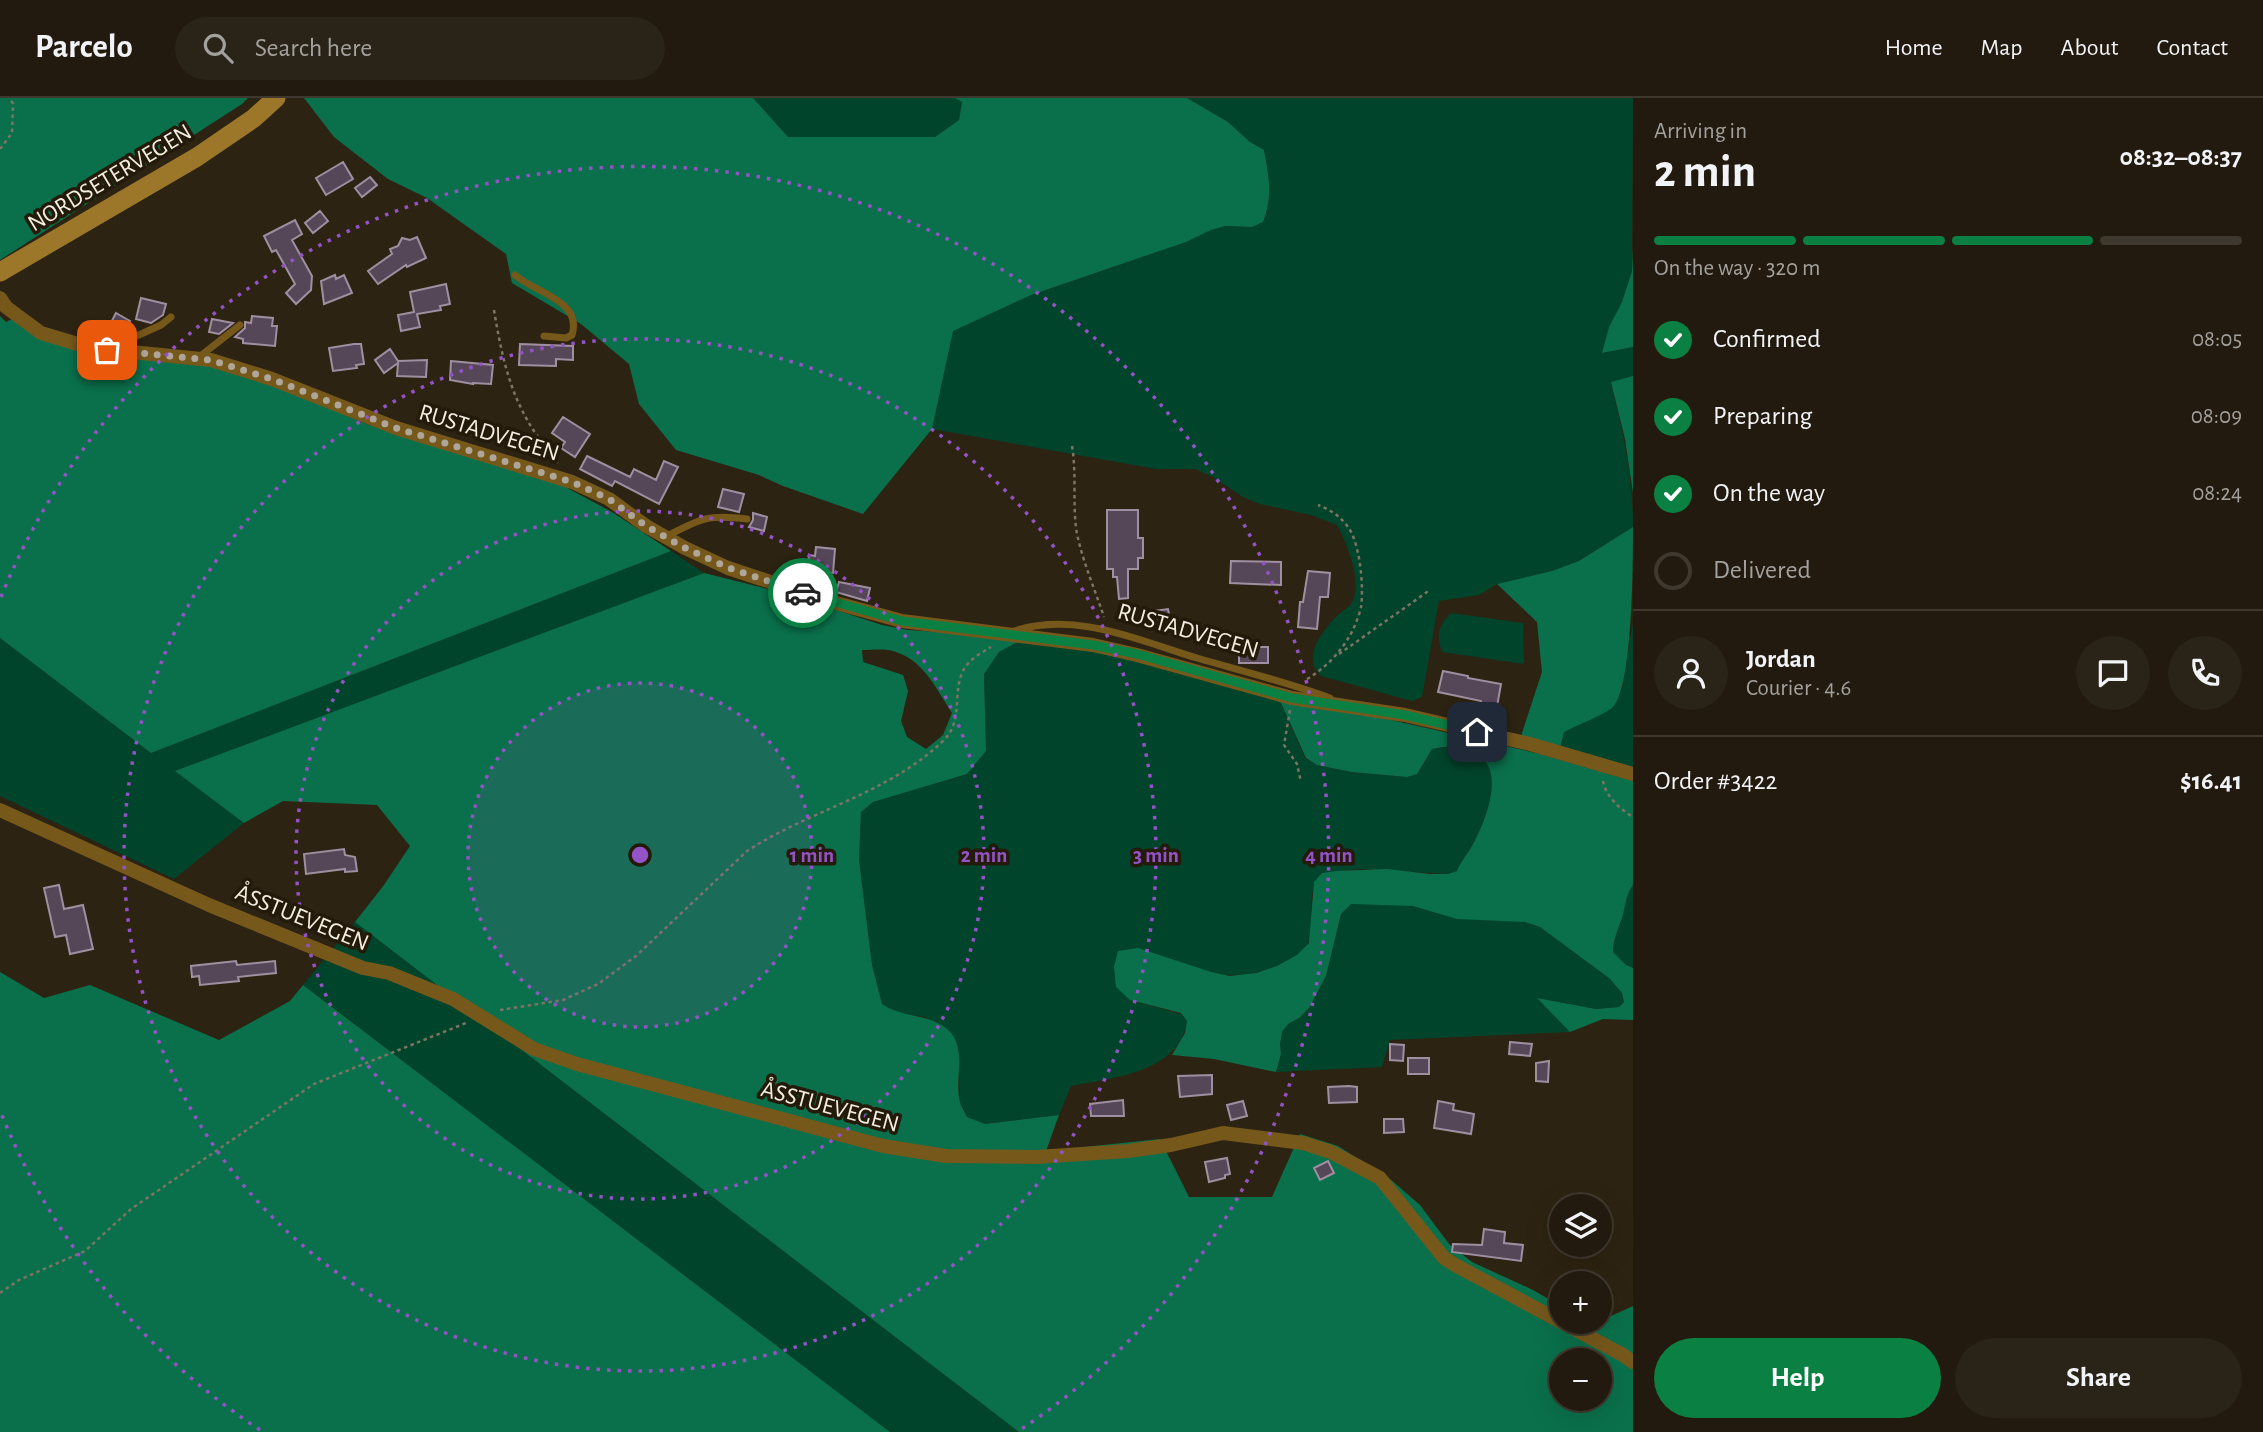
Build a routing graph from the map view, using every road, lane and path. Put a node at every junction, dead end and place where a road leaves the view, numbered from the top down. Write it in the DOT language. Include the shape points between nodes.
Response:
graph roads {
  1 [pos="9,98"];
  2 [pos="276,98"];
  3 [pos="0,149"];
  4 [pos="0,272"];
  5 [pos="514,275"];
  6 [pos="0,299"];
  7 [pos="494,310"];
  8 [pos="171,317"];
  9 [pos="240,325"];
  10 [pos="544,336"];
  11 [pos="107,350"];
  12 [pos="197,359"];
  13 [pos="1072,446"];
  14 [pos="572,482"];
  15 [pos="1318,505"];
  16 [pos="747,519"];
  17 [pos="665,537"];
  18 [pos="1430,590"];
  19 [pos="1104,617"];
  20 [pos="1004,634"];
  21 [pos="1336,656"];
  22 [pos="1294,692"];
  23 [pos="1601,764"];
  24 [pos="1633,774"];
  25 [pos="1301,782"];
  26 [pos="0,810"];
  27 [pos="1633,817"];
  28 [pos="477,1012"];
  29 [pos="0,1293"];
  30 [pos="1633,1362"];
  1 -- 3 [label="path" via="12,133"];
  2 -- 4 [label="main road, NORDSETERVEGEN" via="197,156"];
  5 -- 10 [label="lane" via="568,308 572,335"];
  6 -- 11 [label="street, RUSTADVEGEN" via="41,333"];
  7 -- 14 [label="path" via="516,397"];
  8 -- 11 [label="lane"];
  9 -- 12 [label="lane"];
  11 -- 12 [label="street, RUSTADVEGEN"];
  12 -- 14 [label="street, RUSTADVEGEN" via="272,379 396,428"];
  13 -- 19 [label="path" via="1078,536"];
  14 -- 17 [label="street, RUSTADVEGEN" via="609,499"];
  15 -- 21 [label="path" via="1334,512 1350,529 1361,579 1361,607"];
  16 -- 17 [label="lane" via="702,518"];
  17 -- 20 [label="street, RUSTADVEGEN" via="729,568 825,600 902,621"];
  18 -- 21 [label="path"];
  20 -- 22 [label="street, RUSTADVEGEN" via="1093,645"];
  20 -- 28 [label="path" via="965,667 950,732 915,764 747,851 636,956 598,984 563,1000"];
  21 -- 22 [label="path"];
  22 -- 23 [label="street, RUSTADVEGEN"];
  22 -- 25 [label="path" via="1284,745 1297,764"];
  23 -- 24 [label="street, RUSTADVEGEN"];
  23 -- 27 [label="path" via="1611,799"];
  26 -- 28 [label="street, ÅSSTUEVEGEN" via="209,905 363,968 421,985"];
  28 -- 29 [label="path" via="463,1026 314,1084 131,1209 85,1251"];
  28 -- 30 [label="street, ÅSSTUEVEGEN" via="534,1049 578,1064 883,1146 934,1154 1036,1157 1128,1151 1223,1133 1313,1146 1380,1178 1444,1258"];
}
